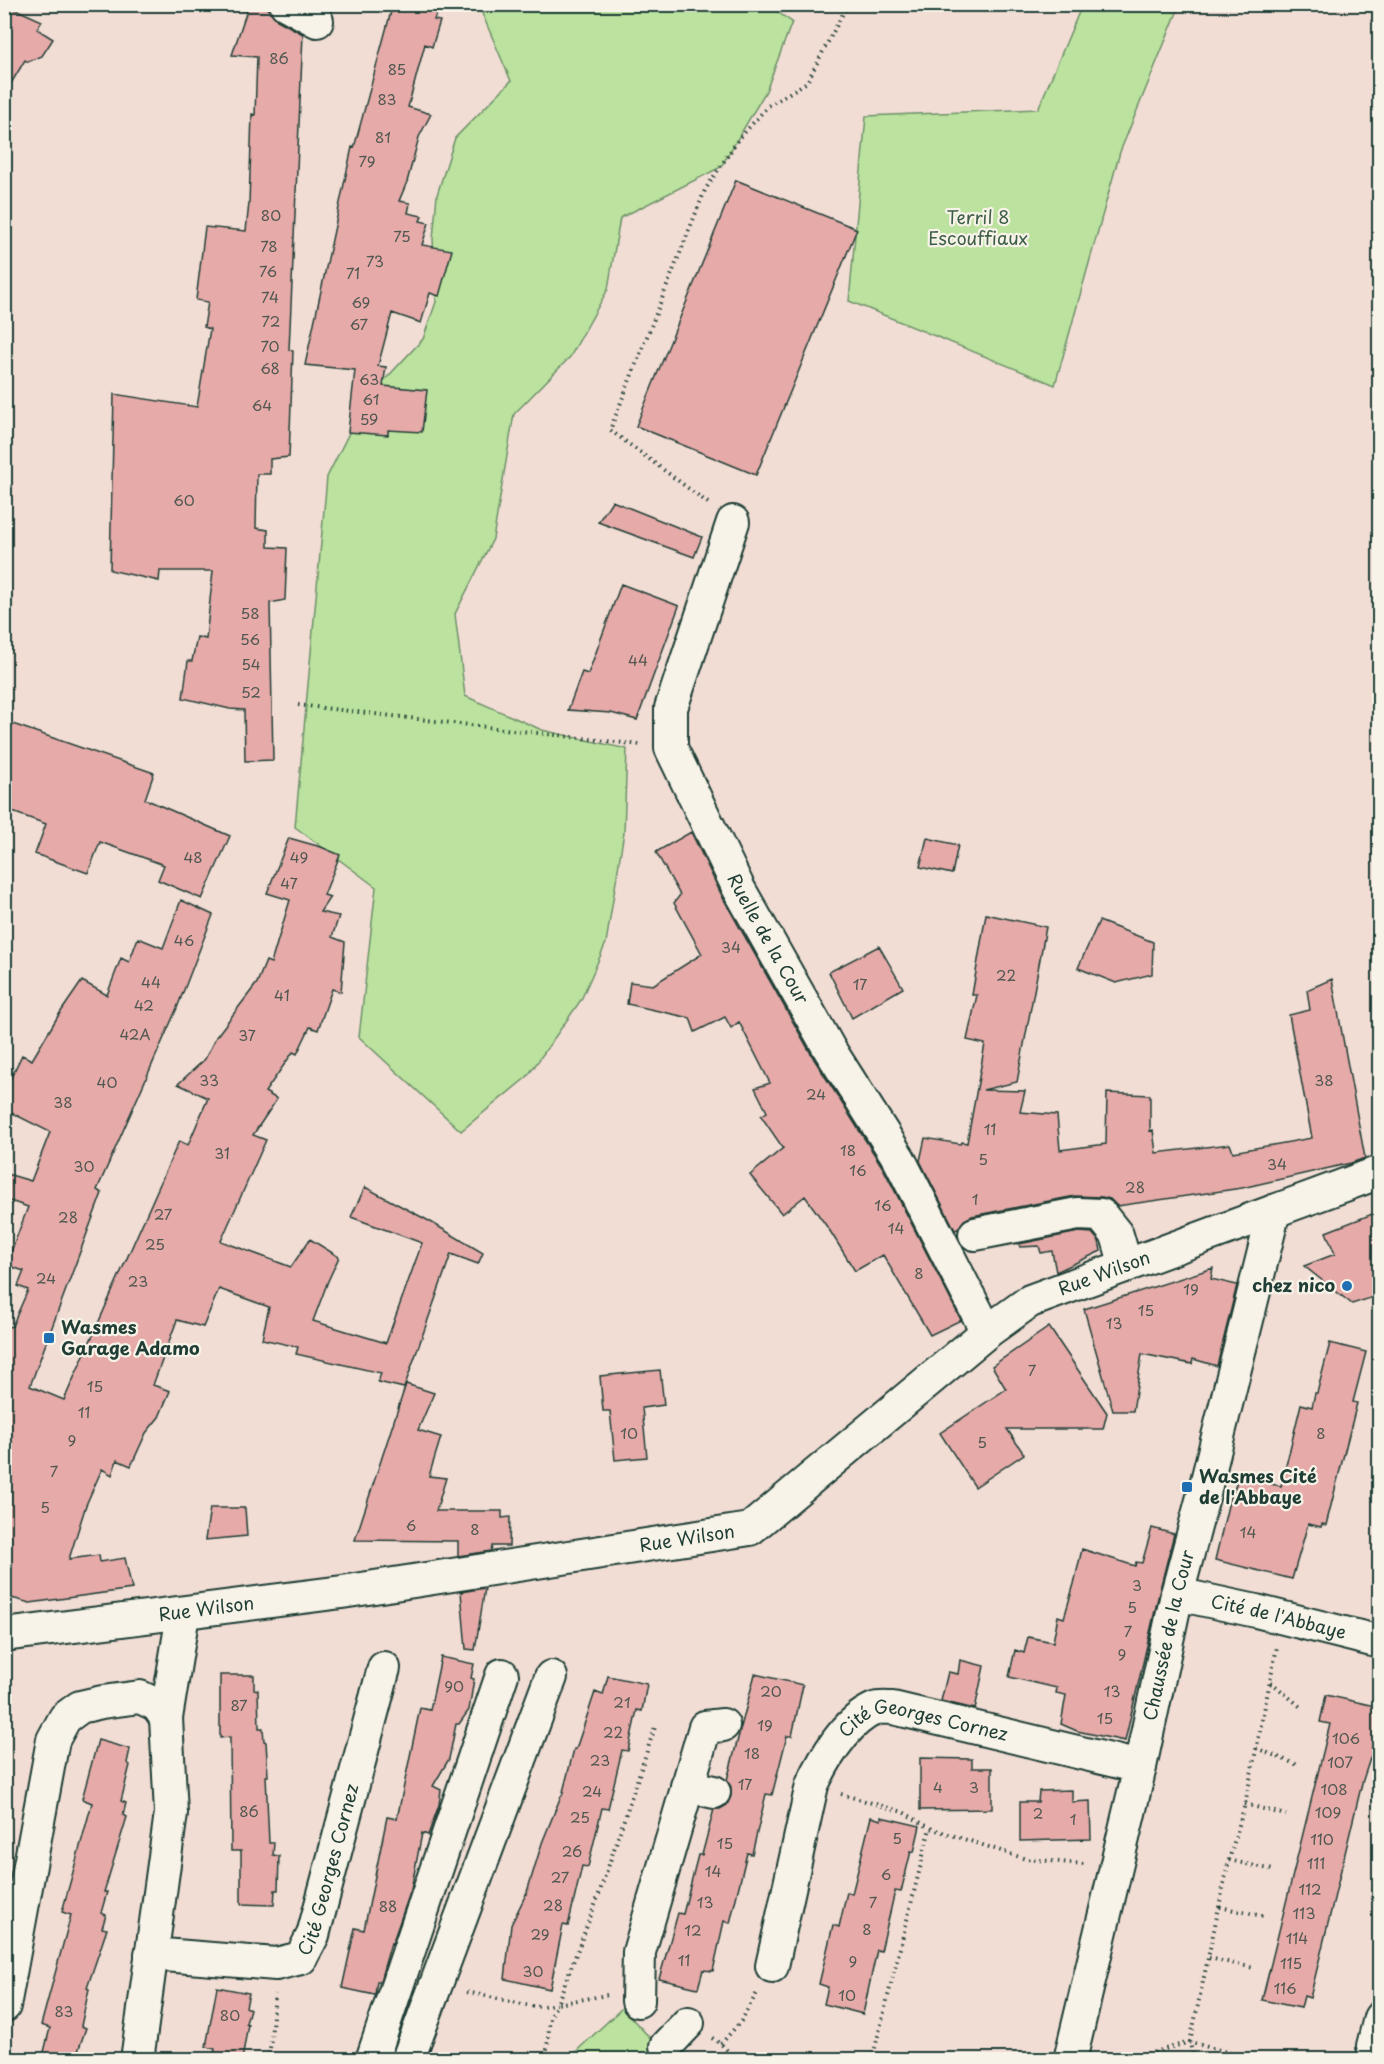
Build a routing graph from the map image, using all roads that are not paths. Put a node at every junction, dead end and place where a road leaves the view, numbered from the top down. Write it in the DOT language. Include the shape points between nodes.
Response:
graph roads {
  1 [pos="286,4"];
  2 [pos="318,21"];
  3 [pos="734,522"];
  4 [pos="1380,1172"];
  5 [pos="1274,1211"];
  6 [pos="975,1234"];
  7 [pos="1126,1266"];
  8 [pos="987,1332"];
  9 [pos="1177,1594"];
  10 [pos="183,1614"];
  11 [pos="4,1635"];
  12 [pos="1380,1642"];
  13 [pos="384,1668"];
  14 [pos="502,1675"];
  15 [pos="551,1677"];
  16 [pos="166,1718"];
  17 [pos="723,1725"];
  18 [pos="1140,1767"];
  19 [pos="151,1954"];
  20 [pos="772,1966"];
  21 [pos="638,2001"];
  22 [pos="4,2006"];
  23 [pos="688,2023"];
  24 [pos="666,2046"];
  25 [pos="409,2058"];
  26 [pos="138,2060"];
  27 [pos="372,2060"];
  28 [pos="1071,2060"];
  1 -- 2 [label="street"];
  3 -- 8 [label="street, Ruelle de la Cour" via="671,708 671,748 739,889 830,1050 899,1159"];
  4 -- 5 [label="street, Rue Wilson"];
  5 -- 7 [label="street, Rue Wilson"];
  5 -- 9 [label="street, Chaussée de la Cour"];
  6 -- 7 [label="street" via="1078,1214 1101,1215 1117,1235"];
  7 -- 8 [label="street, Rue Wilson" via="1030,1301"];
  8 -- 10 [label="street, Rue Wilson" via="750,1529"];
  9 -- 12 [label="street, Cité de l'Abbaye"];
  9 -- 18 [label="street, Chaussée de la Cour"];
  10 -- 11 [label="street, Rue Wilson"];
  10 -- 16 [label="street"];
  13 -- 19 [label="street, Cité Georges Cornez" via="314,1935 301,1958 276,1964"];
  14 -- 27 [label="street" via="455,1828 407,1941"];
  15 -- 25 [label="street"];
  16 -- 19 [label="street" via="171,1813"];
  16 -- 22 [label="street" via="157,1705 140,1697 80,1707 65,1718 53,1740"];
  17 -- 21 [label="street" via="705,1727 700,1789 683,1848 639,1952"];
  18 -- 20 [label="street, Cité Georges Cornez" via="893,1708 876,1708 857,1720 843,1736 812,1785"];
  18 -- 28 [label="street, Chaussée de la Cour"];
  19 -- 26 [label="street"];
  23 -- 24 [label="street"];
}
